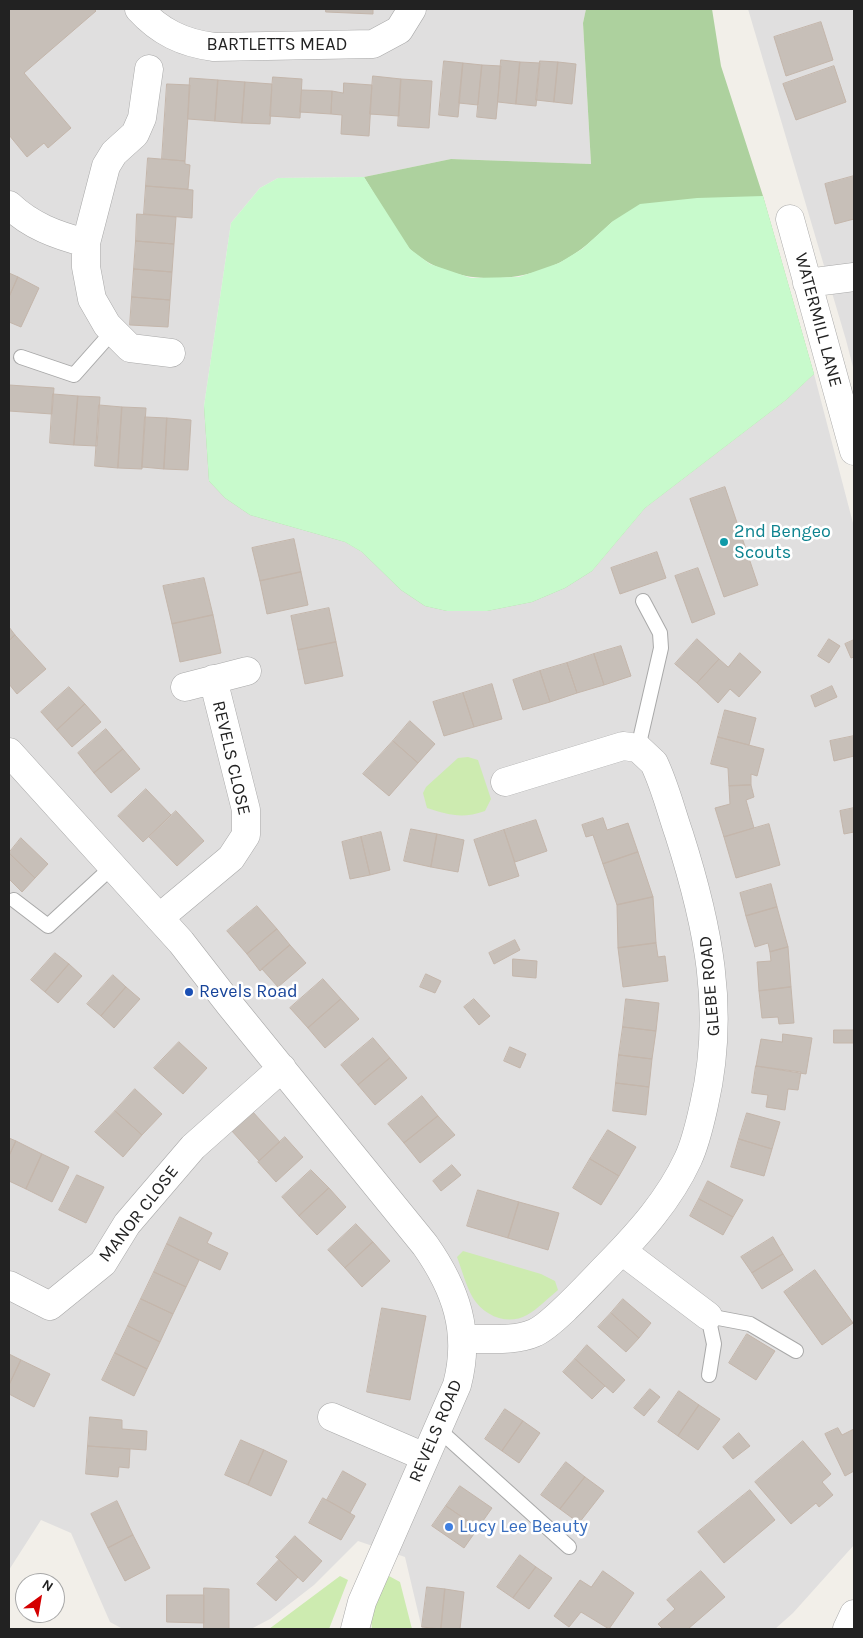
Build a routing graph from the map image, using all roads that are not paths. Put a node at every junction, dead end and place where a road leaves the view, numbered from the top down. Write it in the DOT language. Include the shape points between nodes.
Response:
graph roads {
  1 [pos="139,9"];
  2 [pos="412,9"];
  3 [pos="148,69"];
  4 [pos="9,205"];
  5 [pos="790,219"];
  6 [pos="86,243"];
  7 [pos="854,276"];
  8 [pos="807,283"];
  9 [pos="113,331"];
  10 [pos="172,353"];
  11 [pos="21,357"];
  12 [pos="854,451"];
  13 [pos="643,601"];
  14 [pos="247,671"];
  15 [pos="212,680"];
  16 [pos="185,687"];
  17 [pos="638,748"];
  18 [pos="9,752"];
  19 [pos="505,782"];
  20 [pos="112,867"];
  21 [pos="14,900"];
  22 [pos="159,918"];
  23 [pos="282,1068"];
  24 [pos="622,1251"];
  25 [pos="9,1285"];
  26 [pos="708,1316"];
  27 [pos="463,1339"];
  28 [pos="796,1351"];
  29 [pos="709,1375"];
  30 [pos="332,1417"];
  31 [pos="438,1429"];
  32 [pos="425,1457"];
  33 [pos="569,1547"];
  34 [pos="854,1614"];
  35 [pos="355,1629"];
  36 [pos="847,1629"];
  1 -- 2 [label="street, BARTLETTS MEAD" via="157,27 178,39 214,47 373,44 399,30"];
  3 -- 6 [label="street" via="142,118 135,134 114,153 106,166"];
  4 -- 6 [label="street" via="40,228"];
  5 -- 8 [label="street, WATERMILL LANE"];
  6 -- 9 [label="street" via="86,267 92,299"];
  7 -- 8 [label="street"];
  8 -- 12 [label="street, WATERMILL LANE"];
  9 -- 10 [label="street" via="130,348"];
  9 -- 11 [label="lane" via="74,375"];
  13 -- 17 [label="lane" via="660,633 661,648"];
  14 -- 15 [label="street, REVELS CLOSE"];
  15 -- 16 [label="street, REVELS CLOSE"];
  15 -- 22 [label="street, REVELS CLOSE" via="246,810 246,835 231,858"];
  17 -- 19 [label="street" via="623,746"];
  17 -- 24 [label="street, GLEBE ROAD" via="654,763 659,774 698,897 713,983 715,1045 702,1117 689,1158 655,1214"];
  18 -- 20 [label="street, REVELS ROAD"];
  20 -- 21 [label="lane" via="48,926"];
  20 -- 22 [label="street, REVELS ROAD"];
  22 -- 23 [label="street, REVELS ROAD"];
  23 -- 25 [label="street, MANOR CLOSE" via="193,1147 127,1224 103,1263 50,1306"];
  23 -- 27 [label="street, REVELS ROAD" via="440,1267 458,1310"];
  24 -- 26 [label="street"];
  24 -- 27 [label="street, GLEBE ROAD" via="535,1333"];
  26 -- 28 [label="lane" via="750,1324"];
  26 -- 29 [label="lane" via="714,1344"];
  27 -- 31 [label="street, REVELS ROAD" via="463,1361 457,1386"];
  30 -- 32 [label="street"];
  31 -- 32 [label="street, REVELS ROAD"];
  31 -- 33 [label="lane"];
  32 -- 35 [label="street, REVELS ROAD" via="362,1602"];
  34 -- 36 [label="street"];
}
